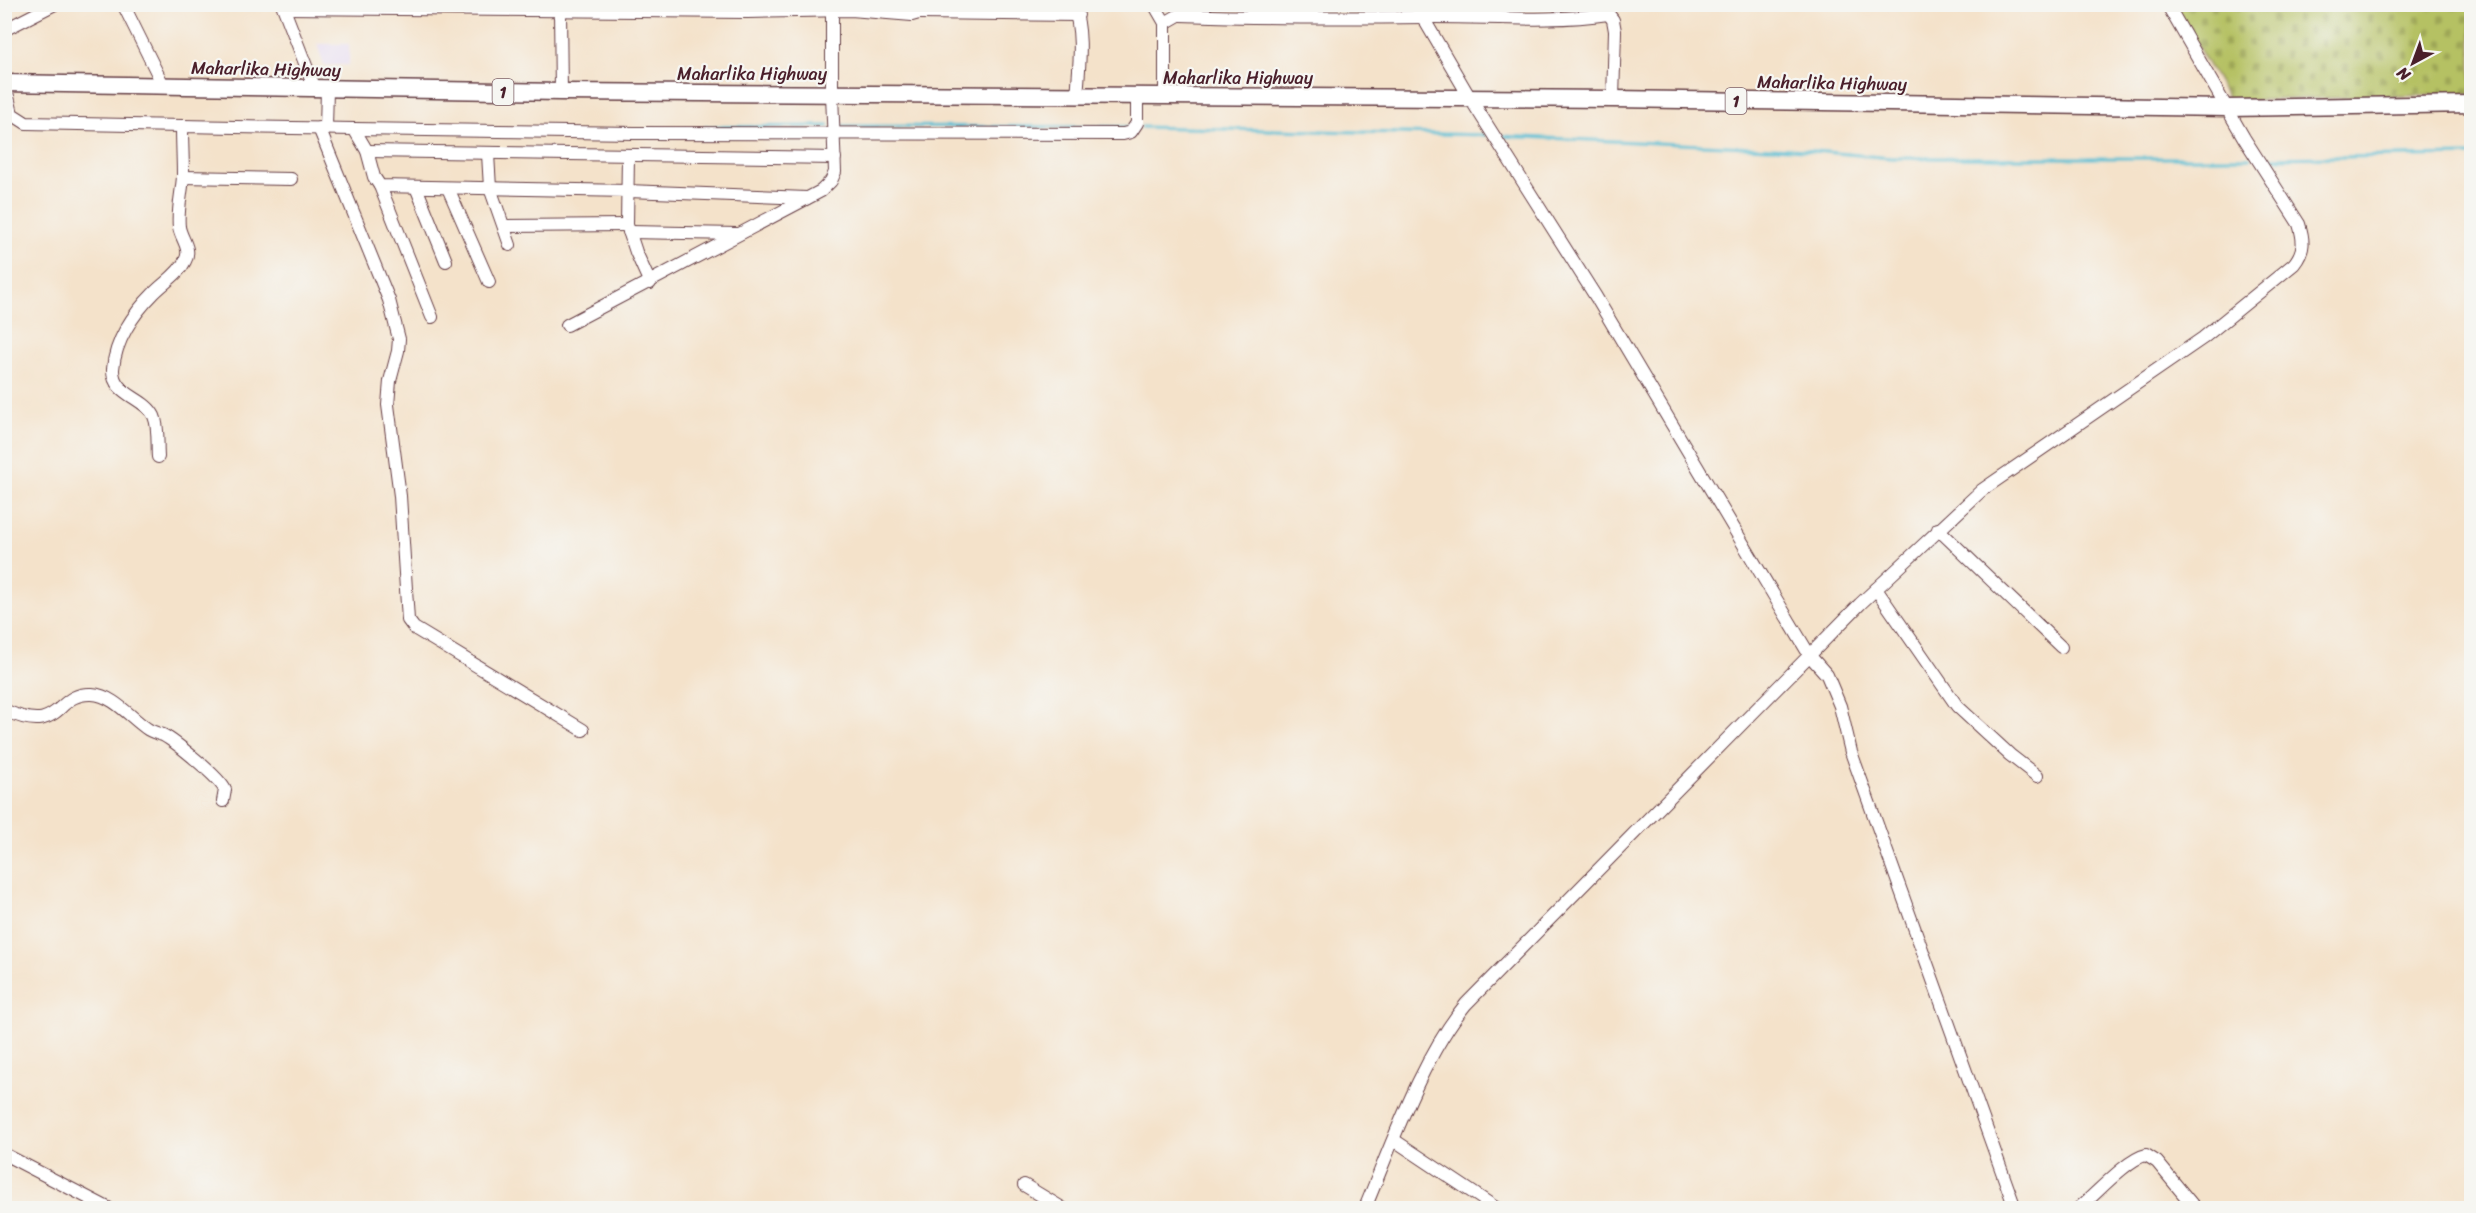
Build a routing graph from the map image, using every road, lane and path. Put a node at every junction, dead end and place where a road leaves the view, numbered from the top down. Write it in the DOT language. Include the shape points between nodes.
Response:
graph roads {
  1 [pos="55,4"];
  2 [pos="123,4"];
  3 [pos="1154,4"];
  4 [pos="1198,4"];
  5 [pos="1415,4"];
  6 [pos="1494,4"];
  7 [pos="2167,4"];
  8 [pos="283,6"];
  9 [pos="410,7"];
  10 [pos="483,7"];
  11 [pos="833,7"];
  12 [pos="559,8"];
  13 [pos="920,9"];
  14 [pos="1605,9"];
  15 [pos="1075,10"];
  16 [pos="1181,15"];
  17 [pos="1422,17"];
  18 [pos="1499,18"];
  19 [pos="1165,23"];
  20 [pos="4,30"];
  21 [pos="5,82"];
  22 [pos="164,87"];
  23 [pos="321,89"];
  24 [pos="561,92"];
  25 [pos="832,94"];
  26 [pos="1077,97"];
  27 [pos="1137,97"];
  28 [pos="1165,98"];
  29 [pos="1470,98"];
  30 [pos="1613,99"];
  31 [pos="2472,104"];
  32 [pos="2227,108"];
  33 [pos="182,126"];
  34 [pos="322,128"];
  35 [pos="354,129"];
  36 [pos="835,133"];
  37 [pos="367,151"];
  38 [pos="488,154"];
  39 [pos="628,155"];
  40 [pos="835,158"];
  41 [pos="183,177"];
  42 [pos="291,179"];
  43 [pos="380,186"];
  44 [pos="416,188"];
  45 [pos="448,188"];
  46 [pos="490,188"];
  47 [pos="628,191"];
  48 [pos="807,198"];
  49 [pos="504,226"];
  50 [pos="628,229"];
  51 [pos="739,234"];
  52 [pos="510,245"];
  53 [pos="446,261"];
  54 [pos="489,282"];
  55 [pos="650,283"];
  56 [pos="432,317"];
  57 [pos="567,325"];
  58 [pos="158,457"];
  59 [pos="1938,529"];
  60 [pos="1876,589"];
  61 [pos="2061,647"];
  62 [pos="1810,656"];
  63 [pos="4,710"];
  64 [pos="583,730"];
  65 [pos="2037,776"];
  66 [pos="223,801"];
  67 [pos="1394,1140"];
  68 [pos="4,1154"];
  69 [pos="1024,1185"];
  70 [pos="108,1209"];
  71 [pos="1062,1209"];
  72 [pos="1365,1209"];
  73 [pos="1496,1209"];
  74 [pos="2015,1209"];
  75 [pos="2079,1209"];
  76 [pos="2195,1209"];
  1 -- 20 [label="street"];
  2 -- 22 [label="street"];
  3 -- 19 [label="street"];
  4 -- 16 [label="street"];
  5 -- 17 [label="street"];
  6 -- 18 [label="street"];
  7 -- 32 [label="street"];
  8 -- 9 [label="street"];
  8 -- 23 [label="street"];
  9 -- 10 [label="street"];
  10 -- 12 [label="street"];
  11 -- 12 [label="street" via="747,12"];
  11 -- 13 [label="street" via="912,15"];
  11 -- 25 [label="street"];
  12 -- 24 [label="street"];
  13 -- 15 [label="street"];
  14 -- 18 [label="street" via="1580,18"];
  14 -- 30 [label="street" via="1615,31"];
  15 -- 26 [label="street" via="1080,34"];
  16 -- 17 [label="street" via="1301,19"];
  16 -- 19 [label="street"];
  17 -- 18 [label="street"];
  17 -- 29 [label="street"];
  19 -- 28 [label="street"];
  21 -- 22 [label="highway, Maharlika Highway / 1"];
  21 -- 33 [label="street" via="12,114 26,123"];
  22 -- 23 [label="highway, Maharlika Highway / 1"];
  23 -- 24 [label="highway, Maharlika Highway / 1"];
  23 -- 34 [label="street"];
  24 -- 25 [label="highway, Maharlika Highway / 1"];
  25 -- 26 [label="highway, Maharlika Highway / 1"];
  25 -- 36 [label="street"];
  26 -- 27 [label="highway, Maharlika Highway / 1"];
  27 -- 28 [label="highway, Maharlika Highway / 1"];
  27 -- 36 [label="street" via="1137,123 1131,132 1123,134"];
  28 -- 29 [label="highway, Maharlika Highway / 1"];
  29 -- 30 [label="highway, Maharlika Highway / 1"];
  29 -- 62 [label="street" via="1596,297"];
  30 -- 32 [label="highway, Maharlika Highway / 1"];
  31 -- 32 [label="highway, Maharlika Highway / 1"];
  32 -- 59 [label="street" via="2300,224 2304,240 2300,256 2203,338 1982,489"];
  33 -- 34 [label="street"];
  33 -- 41 [label="street"];
  34 -- 35 [label="street"];
  34 -- 64 [label="street" via="389,300 399,339 388,405 400,496 408,620 414,628"];
  35 -- 36 [label="street"];
  35 -- 37 [label="street"];
  36 -- 40 [label="street"];
  37 -- 38 [label="street"];
  37 -- 43 [label="street"];
  38 -- 39 [label="street"];
  38 -- 46 [label="street"];
  39 -- 40 [label="street"];
  39 -- 47 [label="street"];
  40 -- 48 [label="street" via="836,172 831,181"];
  41 -- 42 [label="street"];
  41 -- 58 [label="street" via="179,221 187,257 180,270 152,294 131,320 113,366 119,386 153,415"];
  43 -- 44 [label="street"];
  43 -- 56 [label="street"];
  44 -- 45 [label="street"];
  44 -- 53 [label="street"];
  45 -- 46 [label="street"];
  45 -- 54 [label="street"];
  46 -- 47 [label="street"];
  46 -- 49 [label="street"];
  47 -- 48 [label="street"];
  47 -- 50 [label="street"];
  48 -- 51 [label="street"];
  49 -- 50 [label="street"];
  49 -- 52 [label="street"];
  50 -- 51 [label="street"];
  50 -- 55 [label="street"];
  51 -- 55 [label="street"];
  55 -- 57 [label="street"];
  59 -- 60 [label="street"];
  59 -- 61 [label="street"];
  60 -- 62 [label="street"];
  60 -- 65 [label="street" via="1957,706"];
  62 -- 67 [label="street" via="1466,1004 1443,1036"];
  62 -- 74 [label="street" via="1827,675 1839,705 1851,752"];
  63 -- 66 [label="street" via="36,720 49,718 78,696 103,697 147,729 167,738 216,778 225,790"];
  67 -- 72 [label="street"];
  67 -- 73 [label="street"];
  68 -- 70 [label="street"];
  69 -- 71 [label="street"];
  75 -- 76 [label="street" via="2130,1164 2146,1155 2157,1162"];
}
